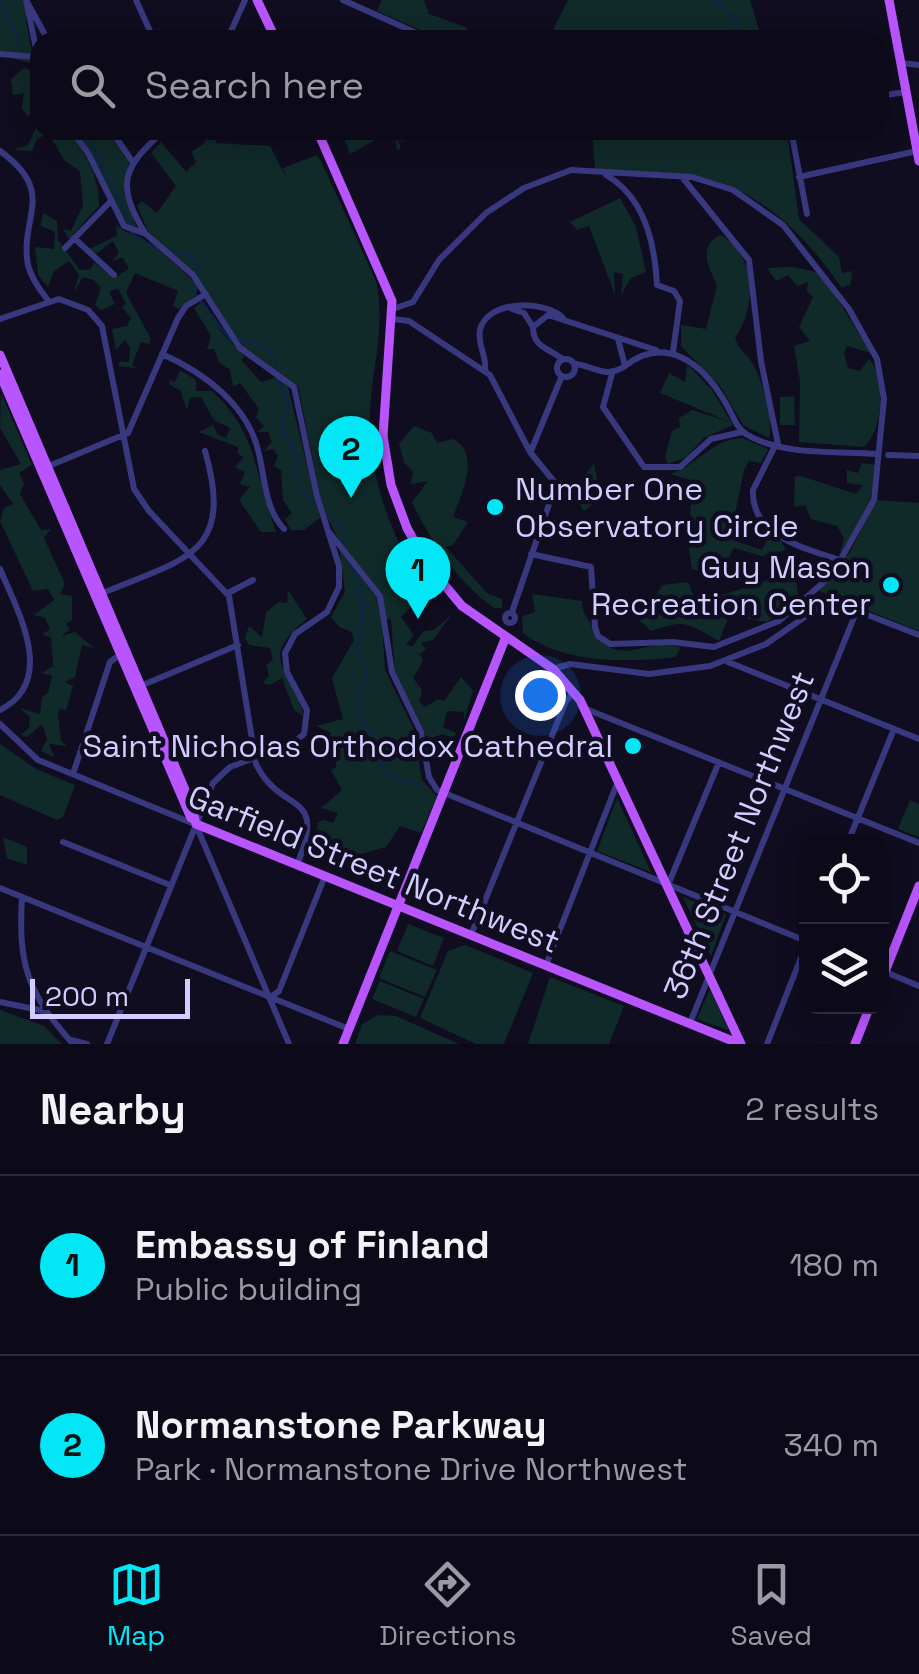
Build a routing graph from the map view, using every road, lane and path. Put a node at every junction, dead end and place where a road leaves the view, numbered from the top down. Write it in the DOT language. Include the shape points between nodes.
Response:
graph roads {
  1 [pos="136,0"];
  2 [pos="245,0"];
  3 [pos="257,0"];
  4 [pos="343,0"];
  5 [pos="889,0"];
  6 [pos="26,1"];
  7 [pos="31,30"];
  8 [pos="42,30"];
  9 [pos="150,30"];
  10 [pos="232,30"];
  11 [pos="271,30"];
  12 [pos="410,30"];
  13 [pos="0,54"];
  14 [pos="30,56"];
  15 [pos="900,63"];
  16 [pos="919,65"];
  17 [pos="906,92"];
  18 [pos="889,95"];
  19 [pos="78,140"];
  20 [pos="118,140"];
  21 [pos="154,140"];
  22 [pos="322,140"];
  23 [pos="793,140"];
  24 [pos="0,151"];
  25 [pos="918,156"];
  26 [pos="132,161"];
  27 [pos="605,174"];
  28 [pos="682,176"];
  29 [pos="799,177"];
  30 [pos="637,186"];
  31 [pos="110,202"];
  32 [pos="807,214"];
  33 [pos="146,234"];
  34 [pos="74,238"];
  35 [pos="66,248"];
  36 [pos="114,275"];
  37 [pos="201,297"];
  38 [pos="47,300"];
  39 [pos="410,304"];
  40 [pos="510,308"];
  41 [pos="393,314"];
  42 [pos="0,319"];
  43 [pos="564,319"];
  44 [pos="409,321"];
  45 [pos="533,327"];
  46 [pos="618,339"];
  47 [pos="658,351"];
  48 [pos="673,352"];
  49 [pos="0,354"];
  50 [pos="162,354"];
  51 [pos="561,358"];
  52 [pos="576,364"];
  53 [pos="625,366"];
  54 [pos="484,370"];
  55 [pos="3,374"];
  56 [pos="612,374"];
  57 [pos="561,378"];
  58 [pos="743,432"];
  59 [pos="123,435"];
  60 [pos="777,444"];
  61 [pos="205,451"];
  62 [pos="530,452"];
  63 [pos="877,454"];
  64 [pos="888,455"];
  65 [pos="919,456"];
  66 [pos="44,468"];
  67 [pos="284,528"];
  68 [pos="328,531"];
  69 [pos="192,554"];
  70 [pos="532,554"];
  71 [pos="842,561"];
  72 [pos="1,575"];
  73 [pos="253,580"];
  74 [pos="228,593"];
  75 [pos="98,595"];
  76 [pos="857,610"];
  77 [pos="919,635"];
  78 [pos="505,639"];
  79 [pos="238,645"];
  80 [pos="123,652"];
  81 [pos="726,661"];
  82 [pos="553,670"];
  83 [pos="137,688"];
  84 [pos="574,692"];
  85 [pos="821,700"];
  86 [pos="586,709"];
  87 [pos="0,710"];
  88 [pos="0,724"];
  89 [pos="894,729"];
  90 [pos="919,739"];
  91 [pos="254,758"];
  92 [pos="719,762"];
  93 [pos="73,774"];
  94 [pos="619,780"];
  95 [pos="785,789"];
  96 [pos="443,794"];
  97 [pos="858,818"];
  98 [pos="196,824"];
  99 [pos="516,824"];
  100 [pos="851,834"];
  101 [pos="63,842"];
  102 [pos="919,843"];
  103 [pos="589,853"];
  104 [pos="297,865"];
  105 [pos="326,876"];
  106 [pos="668,884"];
  107 [pos="170,885"];
  108 [pos="919,886"];
  109 [pos="0,888"];
  110 [pos="22,896"];
  111 [pos="398,906"];
  112 [pos="735,912"];
  113 [pos="471,935"];
  114 [pos="799,940"];
  115 [pos="146,947"];
  116 [pos="889,957"];
  117 [pos="799,961"];
  118 [pos="546,965"];
  119 [pos="710,975"];
  120 [pos="889,976"];
  121 [pos="919,986"];
  122 [pos="269,997"];
  123 [pos="0,1002"];
  124 [pos="44,1011"];
  125 [pos="867,1014"];
  126 [pos="690,1023"];
  127 [pos="349,1030"];
  128 [pos="71,1042"];
  129 [pos="87,1044"];
  130 [pos="107,1044"];
  131 [pos="289,1044"];
  132 [pos="343,1044"];
  133 [pos="741,1044"];
  134 [pos="767,1044"];
  135 [pos="855,1044"];
  1 -- 9 [label="street"];
  2 -- 10 [label="street"];
  3 -- 11 [label="main road"];
  4 -- 12 [label="street"];
  5 -- 15 [label="main road"];
  6 -- 7 [label="street"];
  6 -- 8 [label="street"];
  13 -- 14 [label="street"];
  15 -- 16 [label="street"];
  15 -- 17 [label="main road"];
  17 -- 18 [label="street"];
  17 -- 25 [label="main road"];
  19 -- 31 [label="street"];
  20 -- 26 [label="street"];
  21 -- 26 [label="street"];
  22 -- 41 [label="main road" via="384,274"];
  23 -- 29 [label="street"];
  24 -- 38 [label="street" via="31,190 28,264"];
  25 -- 29 [label="street"];
  26 -- 33 [label="street" via="126,196"];
  27 -- 30 [label="street"];
  27 -- 30 [label="street"];
  27 -- 39 [label="street" via="571,170 508,198 452,244"];
  28 -- 30 [label="street"];
  28 -- 60 [label="street" via="749,260"];
  28 -- 63 [label="street" via="746,197 783,225 834,286 877,359 884,399"];
  29 -- 32 [label="street"];
  30 -- 48 [label="street" via="657,285 674,290 680,301"];
  31 -- 33 [label="street" via="131,230"];
  31 -- 34 [label="street"];
  33 -- 37 [label="street" via="195,278"];
  34 -- 35 [label="street"];
  34 -- 36 [label="street"];
  37 -- 50 [label="street" via="182,311"];
  37 -- 68 [label="street" via="236,341 298,397"];
  38 -- 42 [label="street"];
  38 -- 59 [label="street" via="79,304 100,324"];
  39 -- 41 [label="street"];
  39 -- 44 [label="street"];
  40 -- 43 [label="street" via="546,307"];
  40 -- 45 [label="street"];
  40 -- 54 [label="street" via="482,326"];
  41 -- 44 [label="street"];
  41 -- 78 [label="main road" via="382,417 398,506 436,577"];
  43 -- 45 [label="street" via="548,315"];
  43 -- 46 [label="street"];
  44 -- 54 [label="street"];
  45 -- 51 [label="street" via="538,344"];
  46 -- 47 [label="street"];
  46 -- 53 [label="street"];
  47 -- 48 [label="street"];
  47 -- 53 [label="street"];
  48 -- 58 [label="street" via="711,382"];
  49 -- 55 [label="main road"];
  50 -- 59 [label="street"];
  50 -- 67 [label="street" via="219,390 249,423 267,496"];
  51 -- 52 [label="street"];
  51 -- 57 [label="street"];
  52 -- 56 [label="street"];
  52 -- 57 [label="street"];
  53 -- 56 [label="street"];
  54 -- 62 [label="street"];
  55 -- 66 [label="main road"];
  56 -- 58 [label="street" via="603,407 644,467 680,467 711,439"];
  57 -- 62 [label="street"];
  58 -- 60 [label="street"];
  59 -- 66 [label="street"];
  59 -- 69 [label="street" via="139,499"];
  60 -- 63 [label="street"];
  60 -- 71 [label="street" via="753,490 765,524 775,535"];
  61 -- 69 [label="street" via="216,509"];
  62 -- 70 [label="street" via="556,484"];
  63 -- 71 [label="street" via="874,500"];
  64 -- 65 [label="street"];
  66 -- 75 [label="main road"];
  68 -- 91 [label="street" via="339,566 338,593 284,653 307,710 306,729 294,742"];
  68 -- 96 [label="street" via="380,596 394,681 422,734 431,782"];
  69 -- 74 [label="street"];
  69 -- 75 [label="street"];
  70 -- 71 [label="street" via="591,567 598,636 632,646 714,647 764,630 802,605"];
  70 -- 78 [label="street"];
  72 -- 87 [label="street" via="27,631 30,657 22,693"];
  73 -- 74 [label="street"];
  74 -- 79 [label="street"];
  75 -- 80 [label="main road"];
  76 -- 77 [label="street"];
  76 -- 81 [label="street" via="825,601 770,642"];
  76 -- 85 [label="street, 36th Street Northwest"];
  78 -- 82 [label="main road"];
  78 -- 96 [label="main road"];
  79 -- 83 [label="street"];
  79 -- 91 [label="street"];
  80 -- 83 [label="main road"];
  80 -- 93 [label="street" via="110,662"];
  81 -- 82 [label="street" via="658,674 570,664"];
  81 -- 85 [label="street"];
  82 -- 84 [label="main road"];
  83 -- 98 [label="main road"];
  84 -- 86 [label="main road"];
  84 -- 99 [label="street"];
  85 -- 89 [label="street"];
  85 -- 95 [label="street, 36th Street Northwest"];
  86 -- 92 [label="street"];
  86 -- 94 [label="main road"];
  88 -- 93 [label="street, Garfield Street Northwest" via="30,755"];
  89 -- 90 [label="street"];
  89 -- 97 [label="street"];
  91 -- 98 [label="street" via="216,778"];
  91 -- 104 [label="street" via="269,784 308,816 310,832"];
  92 -- 95 [label="street"];
  92 -- 106 [label="street"];
  93 -- 98 [label="street, Garfield Street Northwest"];
  94 -- 103 [label="street"];
  94 -- 106 [label="main road"];
  95 -- 97 [label="street"];
  95 -- 112 [label="street, 36th Street Northwest"];
  96 -- 99 [label="street"];
  96 -- 111 [label="main road"];
  97 -- 100 [label="street"];
  97 -- 102 [label="street"];
  98 -- 104 [label="main road, Garfield Street Northwest"];
  98 -- 107 [label="street"];
  98 -- 122 [label="street"];
  99 -- 103 [label="street"];
  99 -- 113 [label="street"];
  101 -- 107 [label="street"];
  103 -- 106 [label="street"];
  103 -- 118 [label="street"];
  104 -- 105 [label="main road, Garfield Street Northwest"];
  105 -- 111 [label="main road, Garfield Street Northwest"];
  105 -- 122 [label="street" via="278,993"];
  106 -- 112 [label="street"];
  106 -- 119 [label="main road"];
  107 -- 115 [label="street"];
  108 -- 116 [label="main road"];
  109 -- 110 [label="street"];
  110 -- 115 [label="street"];
  110 -- 124 [label="street" via="23,963"];
  111 -- 113 [label="main road, Garfield Street Northwest"];
  111 -- 127 [label="main road"];
  112 -- 114 [label="street"];
  112 -- 119 [label="street, 36th Street Northwest"];
  113 -- 118 [label="main road, Garfield Street Northwest"];
  115 -- 122 [label="street"];
  115 -- 130 [label="street"];
  117 -- 134 [label="street"];
  118 -- 126 [label="main road, Garfield Street Northwest"];
  119 -- 126 [label="street, 36th Street Northwest"];
  119 -- 133 [label="main road"];
  120 -- 121 [label="street"];
  122 -- 127 [label="street"];
  122 -- 131 [label="street"];
  123 -- 124 [label="street"];
  124 -- 128 [label="street"];
  125 -- 135 [label="main road"];
  126 -- 133 [label="main road, Garfield Street Northwest"];
  127 -- 132 [label="main road"];
  128 -- 129 [label="street"];
}
